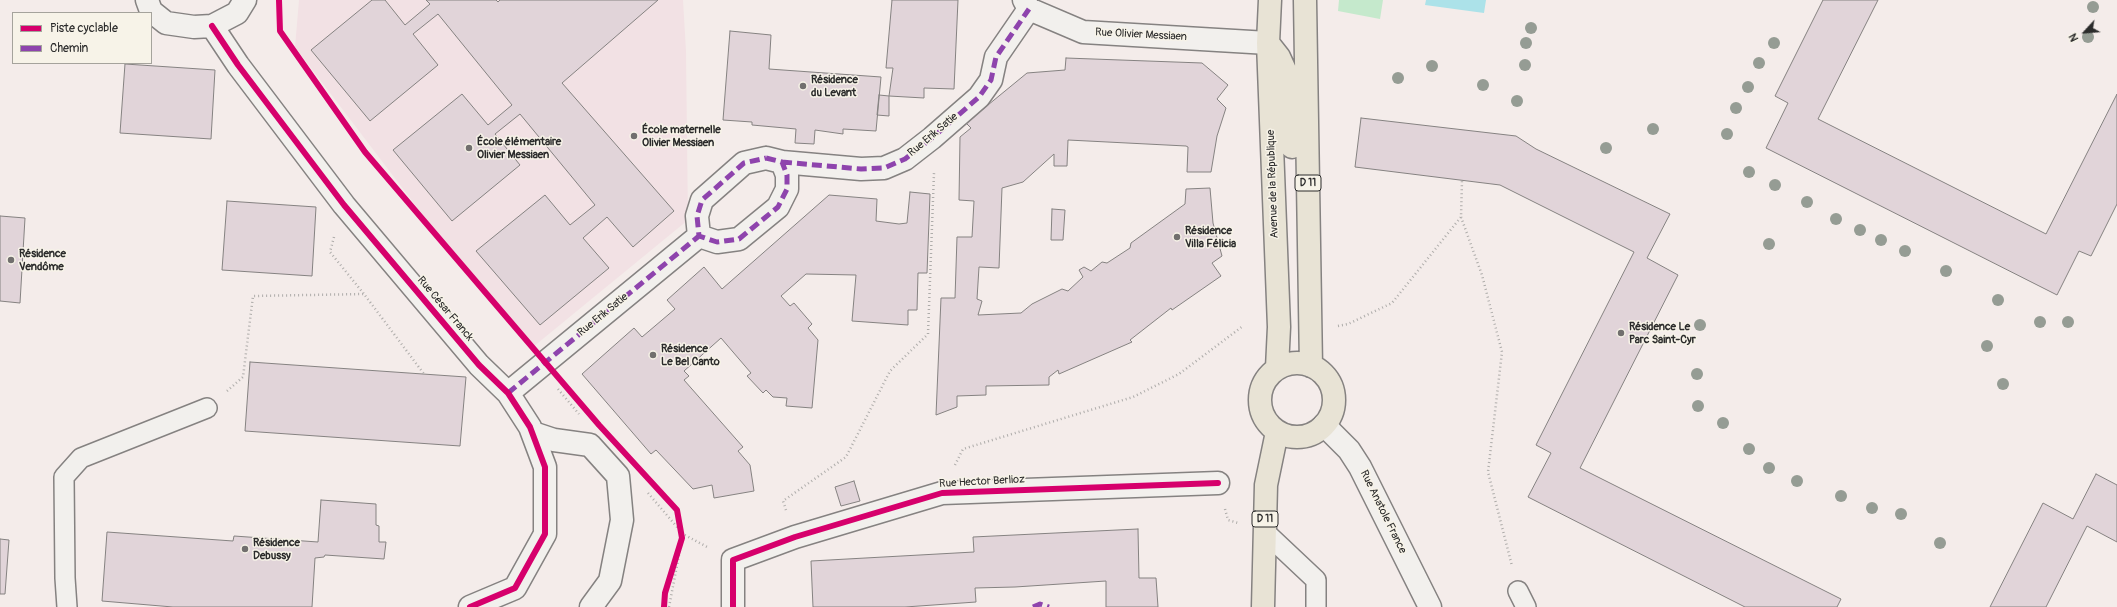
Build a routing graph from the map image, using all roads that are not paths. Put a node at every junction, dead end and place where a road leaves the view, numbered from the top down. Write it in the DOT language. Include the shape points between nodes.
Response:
graph roads {
  1 [pos="147,0"];
  2 [pos="245,0"];
  3 [pos="1270,0"];
  4 [pos="1305,0"];
  5 [pos="1026,5"];
  6 [pos="212,26"];
  7 [pos="1268,43"];
  8 [pos="782,162"];
  9 [pos="1308,200"];
  10 [pos="699,236"];
  11 [pos="1311,366"];
  12 [pos="1277,368"];
  13 [pos="508,393"];
  14 [pos="207,408"];
  15 [pos="1324,425"];
  16 [pos="1277,432"];
  17 [pos="533,434"];
  18 [pos="1218,483"];
  19 [pos="1265,532"];
  20 [pos="67,607"];
  21 [pos="470,607"];
  22 [pos="591,607"];
  23 [pos="733,607"];
  24 [pos="1263,607"];
  25 [pos="1316,607"];
  26 [pos="1430,607"];
  1 -- 6 [label="street" via="151,11 166,23 194,27"];
  2 -- 6 [label="street" via="237,13"];
  3 -- 7 [label="main road, Avenue de la République"];
  4 -- 9 [label="main road, D 11"];
  5 -- 7 [label="street, Rue Olivier Messiaen" via="1083,32"];
  5 -- 8 [label="street, Rue Erik Satie" via="996,57 991,80 979,97 905,159 884,168 861,169"];
  6 -- 13 [label="street, Rue César Franck" via="238,65 344,205 479,365"];
  7 -- 9 [label="main road" via="1279,57 1290,81 1293,172"];
  7 -- 12 [label="main road, Avenue de la République" via="1279,327"];
  8 -- 10 [label="street, Rue Erik Satie" via="766,158 744,163 702,200 697,216"];
  8 -- 10 [label="street" via="787,175 787,189 778,207 739,239 717,242"];
  9 -- 11 [label="main road, D 11"];
  10 -- 13 [label="street, Rue Erik Satie"];
  11 -- 12 [label="main road" via="1300,363"];
  11 -- 15 [label="main road" via="1329,381 1333,392 1331,416"];
  12 -- 16 [label="main road" via="1268,376 1261,388 1259,400 1261,413"];
  13 -- 17 [label="street, Rue César Franck"];
  14 -- 20 [label="lane" via="81,458 64,477"];
  15 -- 16 [label="main road" via="1314,434 1302,437 1289,437"];
  15 -- 26 [label="street, Rue Anatole France" via="1349,450 1360,467"];
  16 -- 19 [label="main road, D 11" via="1266,485"];
  17 -- 21 [label="street, Rue César Franck" via="545,467 546,534 515,588"];
  17 -- 22 [label="street" via="590,445 618,476 622,520 610,581"];
  18 -- 23 [label="street, Rue Hector Berlioz" via="942,493 794,537 733,560"];
  19 -- 24 [label="main road, D 11"];
  19 -- 25 [label="lane" via="1316,580"];
}
